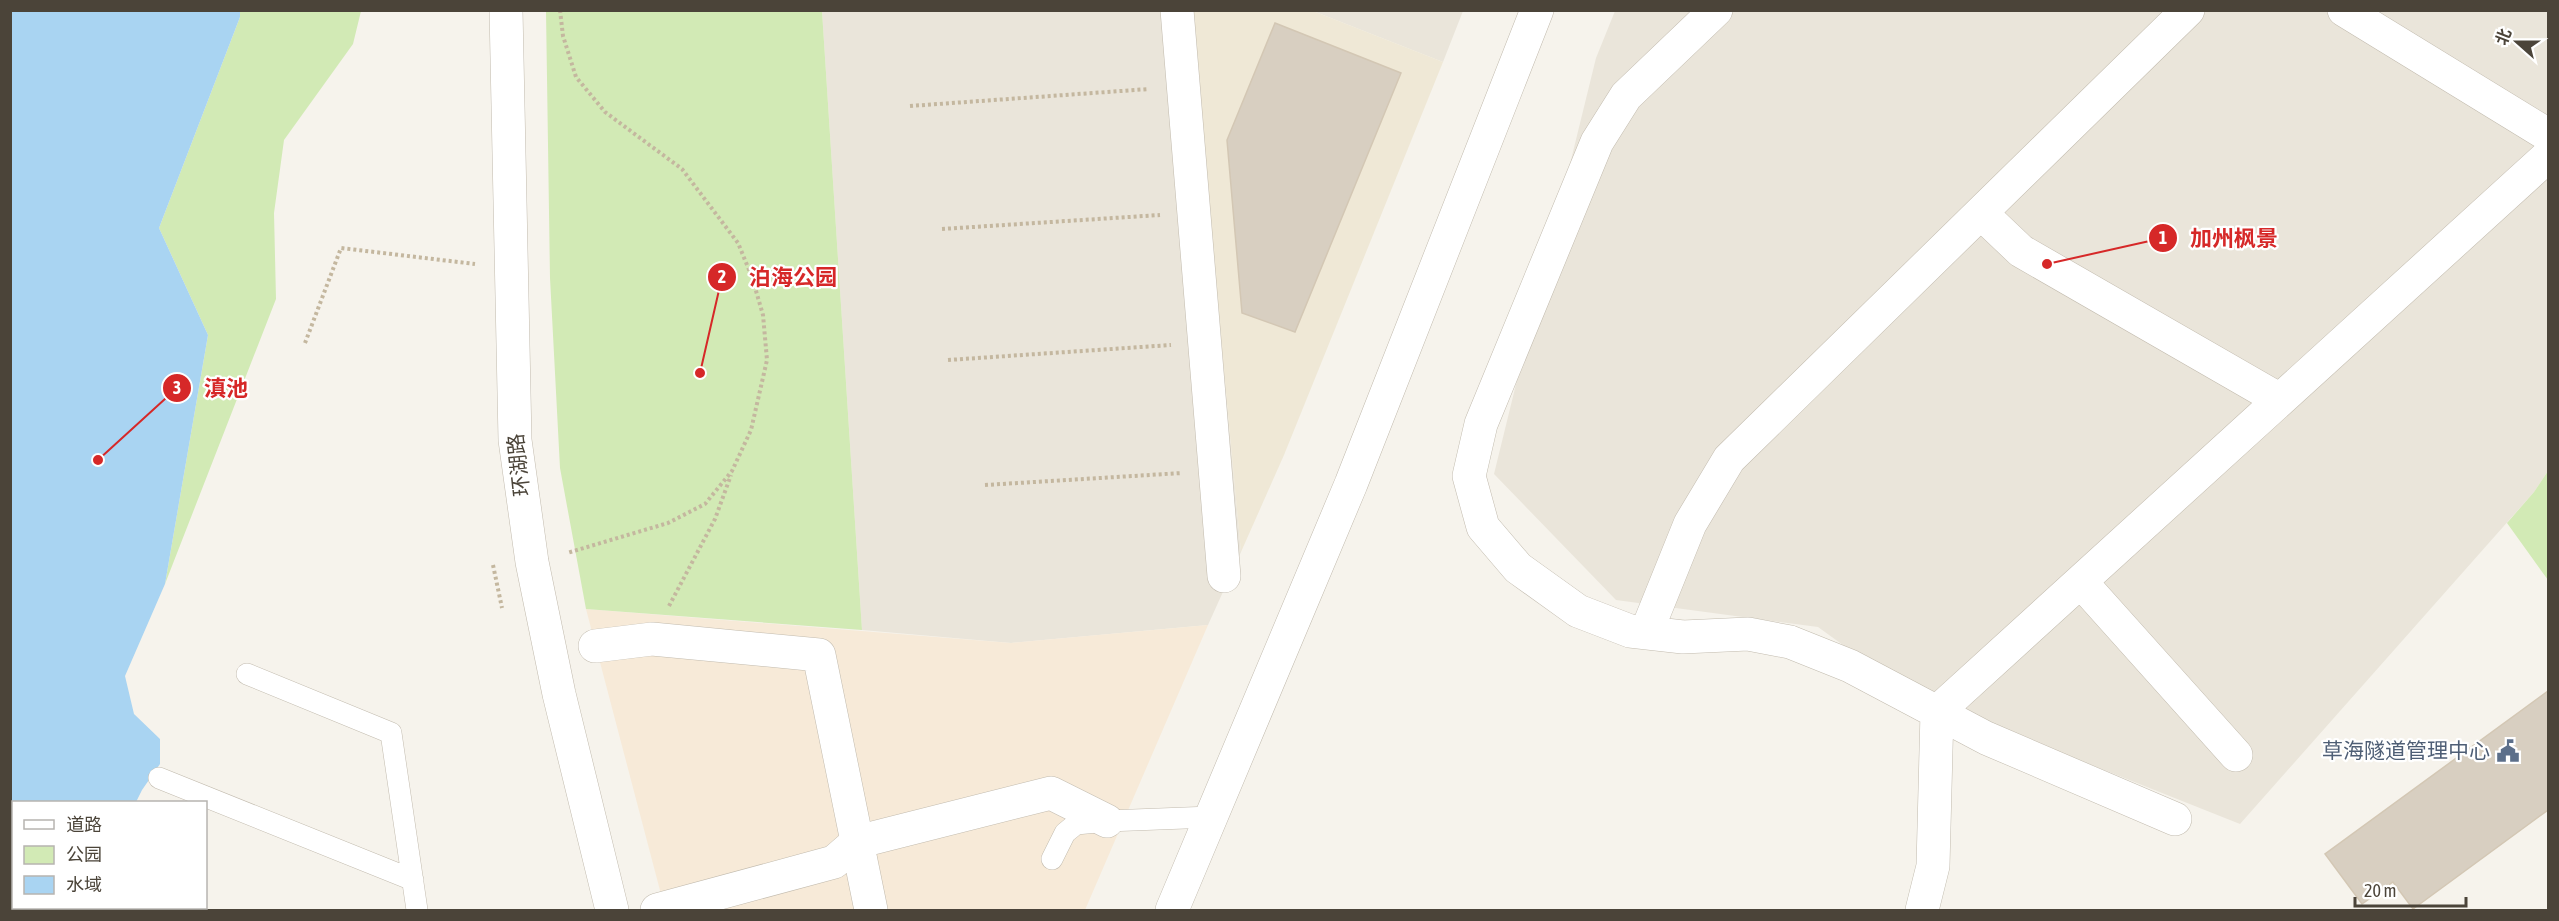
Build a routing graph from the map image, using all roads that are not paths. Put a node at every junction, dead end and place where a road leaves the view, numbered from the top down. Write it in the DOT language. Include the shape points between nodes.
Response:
graph roads {
  1 [pos="506,10"];
  2 [pos="1177,10"];
  3 [pos="1537,10"];
  4 [pos="1716,10"];
  5 [pos="2188,10"];
  6 [pos="2344,10"];
  7 [pos="2548,135"];
  8 [pos="2548,156"];
  9 [pos="1981,213"];
  10 [pos="2280,400"];
  11 [pos="1224,576"];
  12 [pos="2081,582"];
  13 [pos="1646,633"];
  14 [pos="595,646"];
  15 [pos="247,675"];
  16 [pos="1937,712"];
  17 [pos="2236,755"];
  18 [pos="159,778"];
  19 [pos="1211,817"];
  20 [pos="2175,819"];
  21 [pos="1107,821"];
  22 [pos="857,842"];
  23 [pos="1052,859"];
  24 [pos="413,880"];
  25 [pos="417,910"];
  26 [pos="612,910"];
  27 [pos="657,910"];
  28 [pos="871,910"];
  29 [pos="1172,910"];
  30 [pos="1922,910"];
  1 -- 26 [label="street, 环湖路" via="515,440 532,562 559,694"];
  2 -- 11 [label="street"];
  3 -- 19 [label="street" via="1351,484"];
  4 -- 13 [label="street" via="1626,96 1597,142 1481,424 1469,476 1483,527 1518,568 1578,611 1630,631"];
  5 -- 9 [label="street"];
  6 -- 7 [label="street"];
  8 -- 10 [label="street"];
  9 -- 10 [label="street" via="2021,251"];
  9 -- 13 [label="street" via="1729,459 1690,524"];
  10 -- 12 [label="street"];
  12 -- 16 [label="street"];
  12 -- 17 [label="street"];
  13 -- 16 [label="street" via="1683,637 1748,634 1790,642 1850,666"];
  14 -- 22 [label="street" via="652,639 819,655"];
  15 -- 24 [label="lane" via="392,733"];
  16 -- 20 [label="street" via="1986,738"];
  16 -- 30 [label="street" via="1933,866"];
  18 -- 24 [label="lane"];
  19 -- 21 [label="lane"];
  19 -- 29 [label="street"];
  21 -- 22 [label="street" via="1051,793"];
  21 -- 23 [label="lane" via="1076,824 1065,833"];
  22 -- 27 [label="street" via="834,862"];
  22 -- 28 [label="street"];
  24 -- 25 [label="lane"];
}
